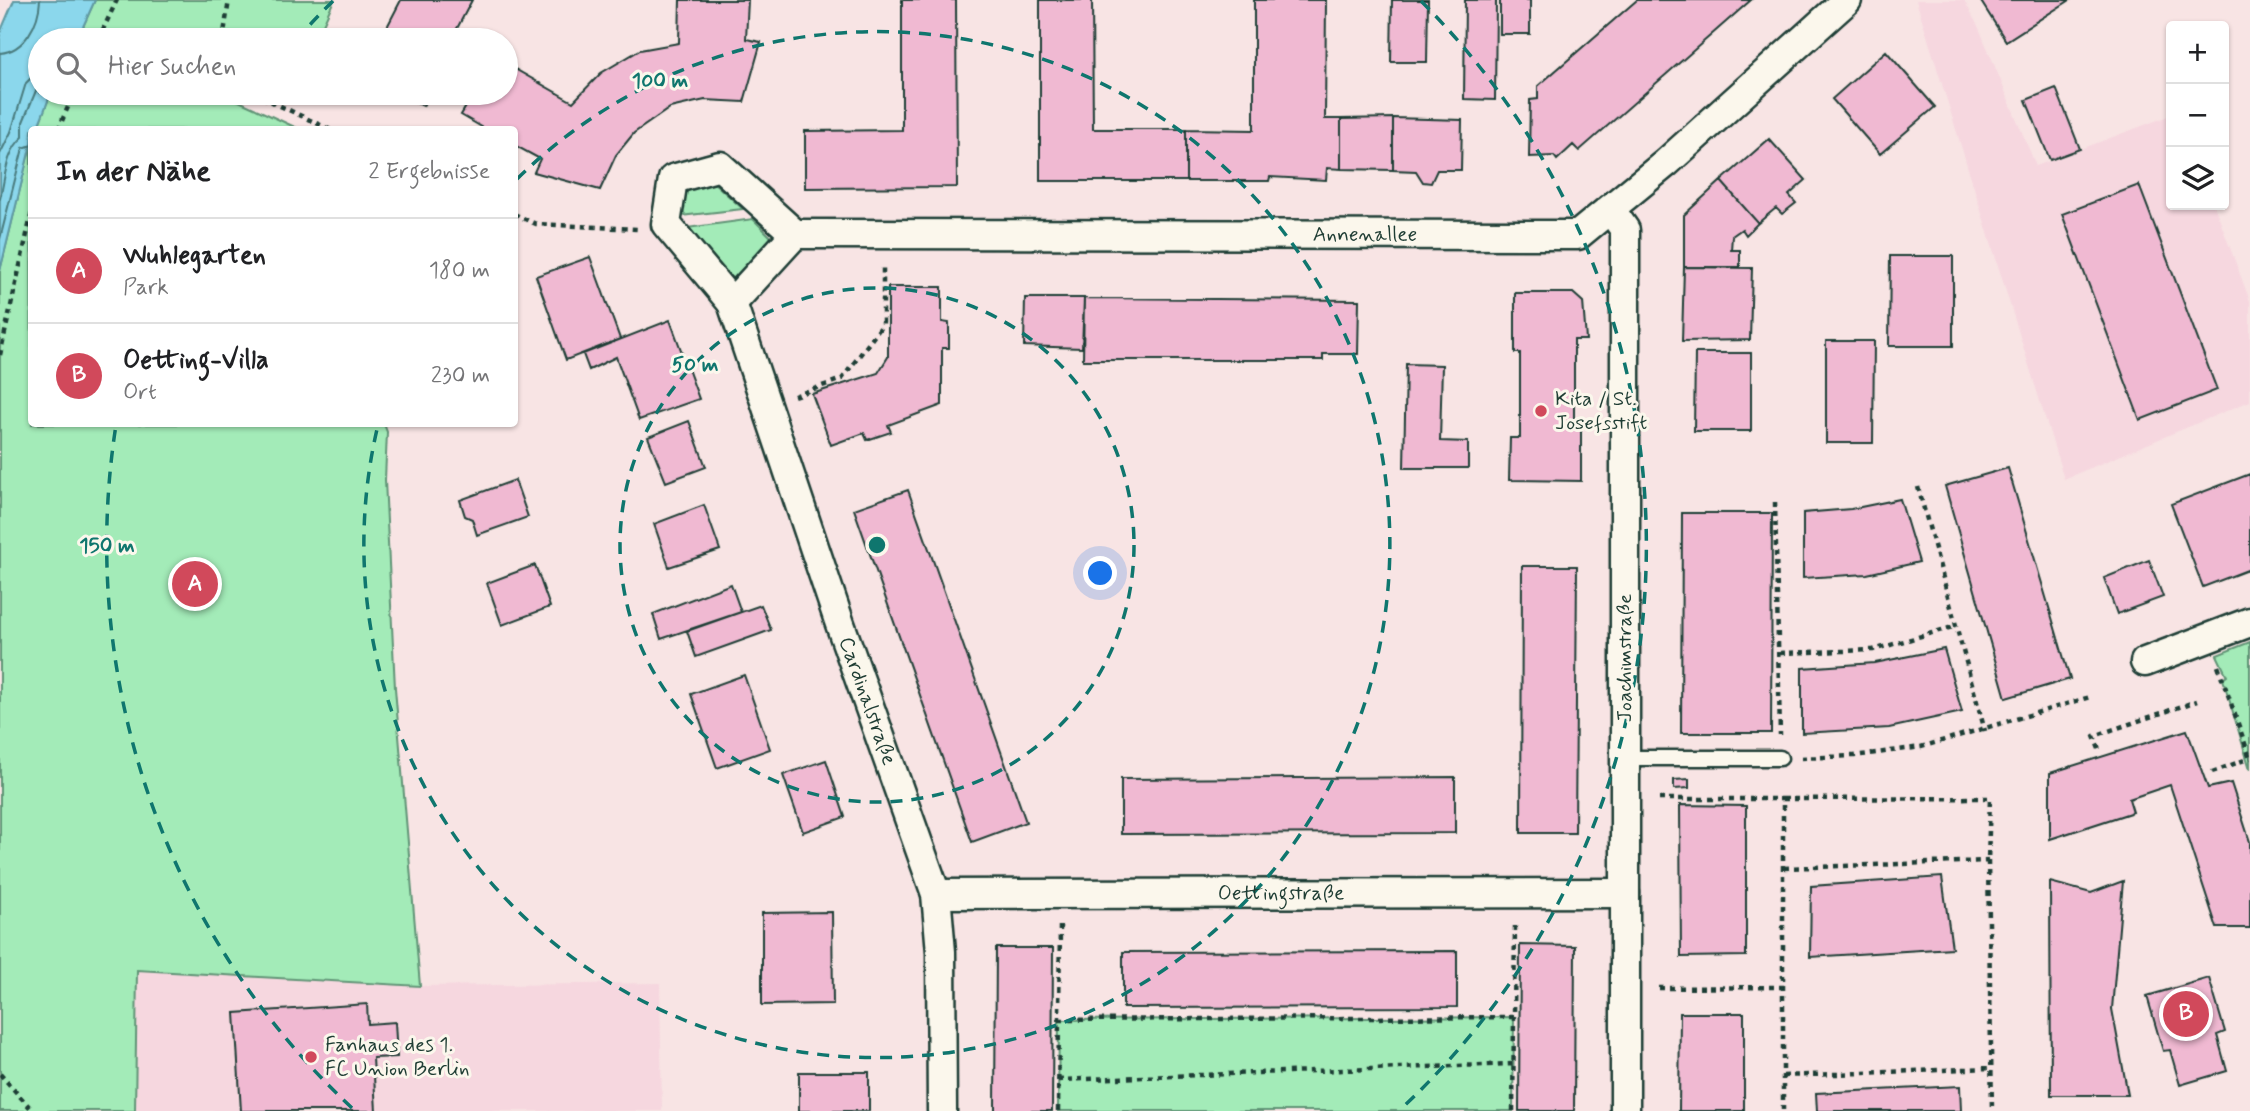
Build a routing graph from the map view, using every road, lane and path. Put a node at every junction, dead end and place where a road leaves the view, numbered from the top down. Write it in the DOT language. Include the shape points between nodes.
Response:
graph roads {
  1 [pos="117,0"];
  2 [pos="229,0"];
  3 [pos="1847,0"];
  4 [pos="104,28"];
  5 [pos="225,28"];
  6 [pos="69,105"];
  7 [pos="278,105"];
  8 [pos="60,126"];
  9 [pos="323,126"];
  10 [pos="1611,210"];
  11 [pos="518,216"];
  12 [pos="637,229"];
  13 [pos="28,230"];
  14 [pos="795,234"];
  15 [pos="883,266"];
  16 [pos="732,303"];
  17 [pos="0,355"];
  18 [pos="790,397"];
  19 [pos="1918,487"];
  20 [pos="1775,502"];
  21 [pos="2250,622"];
  22 [pos="1956,626"];
  23 [pos="2208,638"];
  24 [pos="1780,653"];
  25 [pos="2145,662"];
  26 [pos="2090,697"];
  27 [pos="2197,701"];
  28 [pos="1985,731"];
  29 [pos="2099,749"];
  30 [pos="1625,758"];
  31 [pos="1780,758"];
  32 [pos="2250,758"];
  33 [pos="2212,772"];
  34 [pos="1660,799"];
  35 [pos="1783,799"];
  36 [pos="1988,862"];
  37 [pos="1784,868"];
  38 [pos="1625,892"];
  39 [pos="936,894"];
  40 [pos="1060,924"];
  41 [pos="1515,925"];
  42 [pos="1784,987"];
  43 [pos="1659,988"];
  44 [pos="1514,1017"];
  45 [pos="1059,1020"];
  46 [pos="1513,1064"];
  47 [pos="1992,1068"];
  48 [pos="0,1074"];
  49 [pos="1783,1076"];
  50 [pos="1058,1080"];
  51 [pos="33,1111"];
  52 [pos="942,1111"];
  53 [pos="1058,1111"];
  54 [pos="1513,1111"];
  55 [pos="1625,1111"];
  56 [pos="1783,1111"];
  57 [pos="1992,1111"];
  1 -- 4 [label="path"];
  2 -- 5 [label="path"];
  3 -- 10 [label="street, Annenallee"];
  6 -- 8 [label="path"];
  7 -- 9 [label="path"];
  10 -- 14 [label="street, Annenallee" via="1578,235"];
  10 -- 30 [label="street, Joachimstraße" via="1625,230"];
  11 -- 12 [label="path" via="536,224"];
  13 -- 17 [label="path"];
  14 -- 16 [label="street"];
  14 -- 16 [label="street" via="720,166 673,178 666,224"];
  15 -- 18 [label="path" via="883,324 842,379"];
  16 -- 39 [label="street, Cardinalstraße"];
  19 -- 22 [label="path"];
  20 -- 24 [label="path"];
  21 -- 23 [label="street"];
  22 -- 24 [label="path" via="1873,650"];
  22 -- 28 [label="path"];
  23 -- 25 [label="street"];
  23 -- 32 [label="path"];
  24 -- 31 [label="path"];
  26 -- 28 [label="path"];
  27 -- 29 [label="path" via="2094,736"];
  28 -- 31 [label="path" via="1867,755"];
  30 -- 31 [label="lane"];
  30 -- 38 [label="street, Joachimstraße"];
  32 -- 33 [label="path"];
  34 -- 35 [label="path"];
  35 -- 36 [label="path" via="1990,798"];
  35 -- 37 [label="path"];
  36 -- 37 [label="path"];
  36 -- 47 [label="path"];
  37 -- 42 [label="path"];
  38 -- 39 [label="street, Oettingstraße"];
  38 -- 55 [label="street, Joachimstraße"];
  39 -- 52 [label="street, Cardinalstraße"];
  40 -- 45 [label="path"];
  41 -- 44 [label="path"];
  42 -- 43 [label="path"];
  42 -- 49 [label="path"];
  44 -- 45 [label="path"];
  44 -- 46 [label="path"];
  45 -- 50 [label="path"];
  46 -- 50 [label="path"];
  46 -- 54 [label="path"];
  47 -- 49 [label="path"];
  47 -- 57 [label="path"];
  48 -- 51 [label="path"];
  49 -- 56 [label="path"];
  50 -- 53 [label="path"];
}
